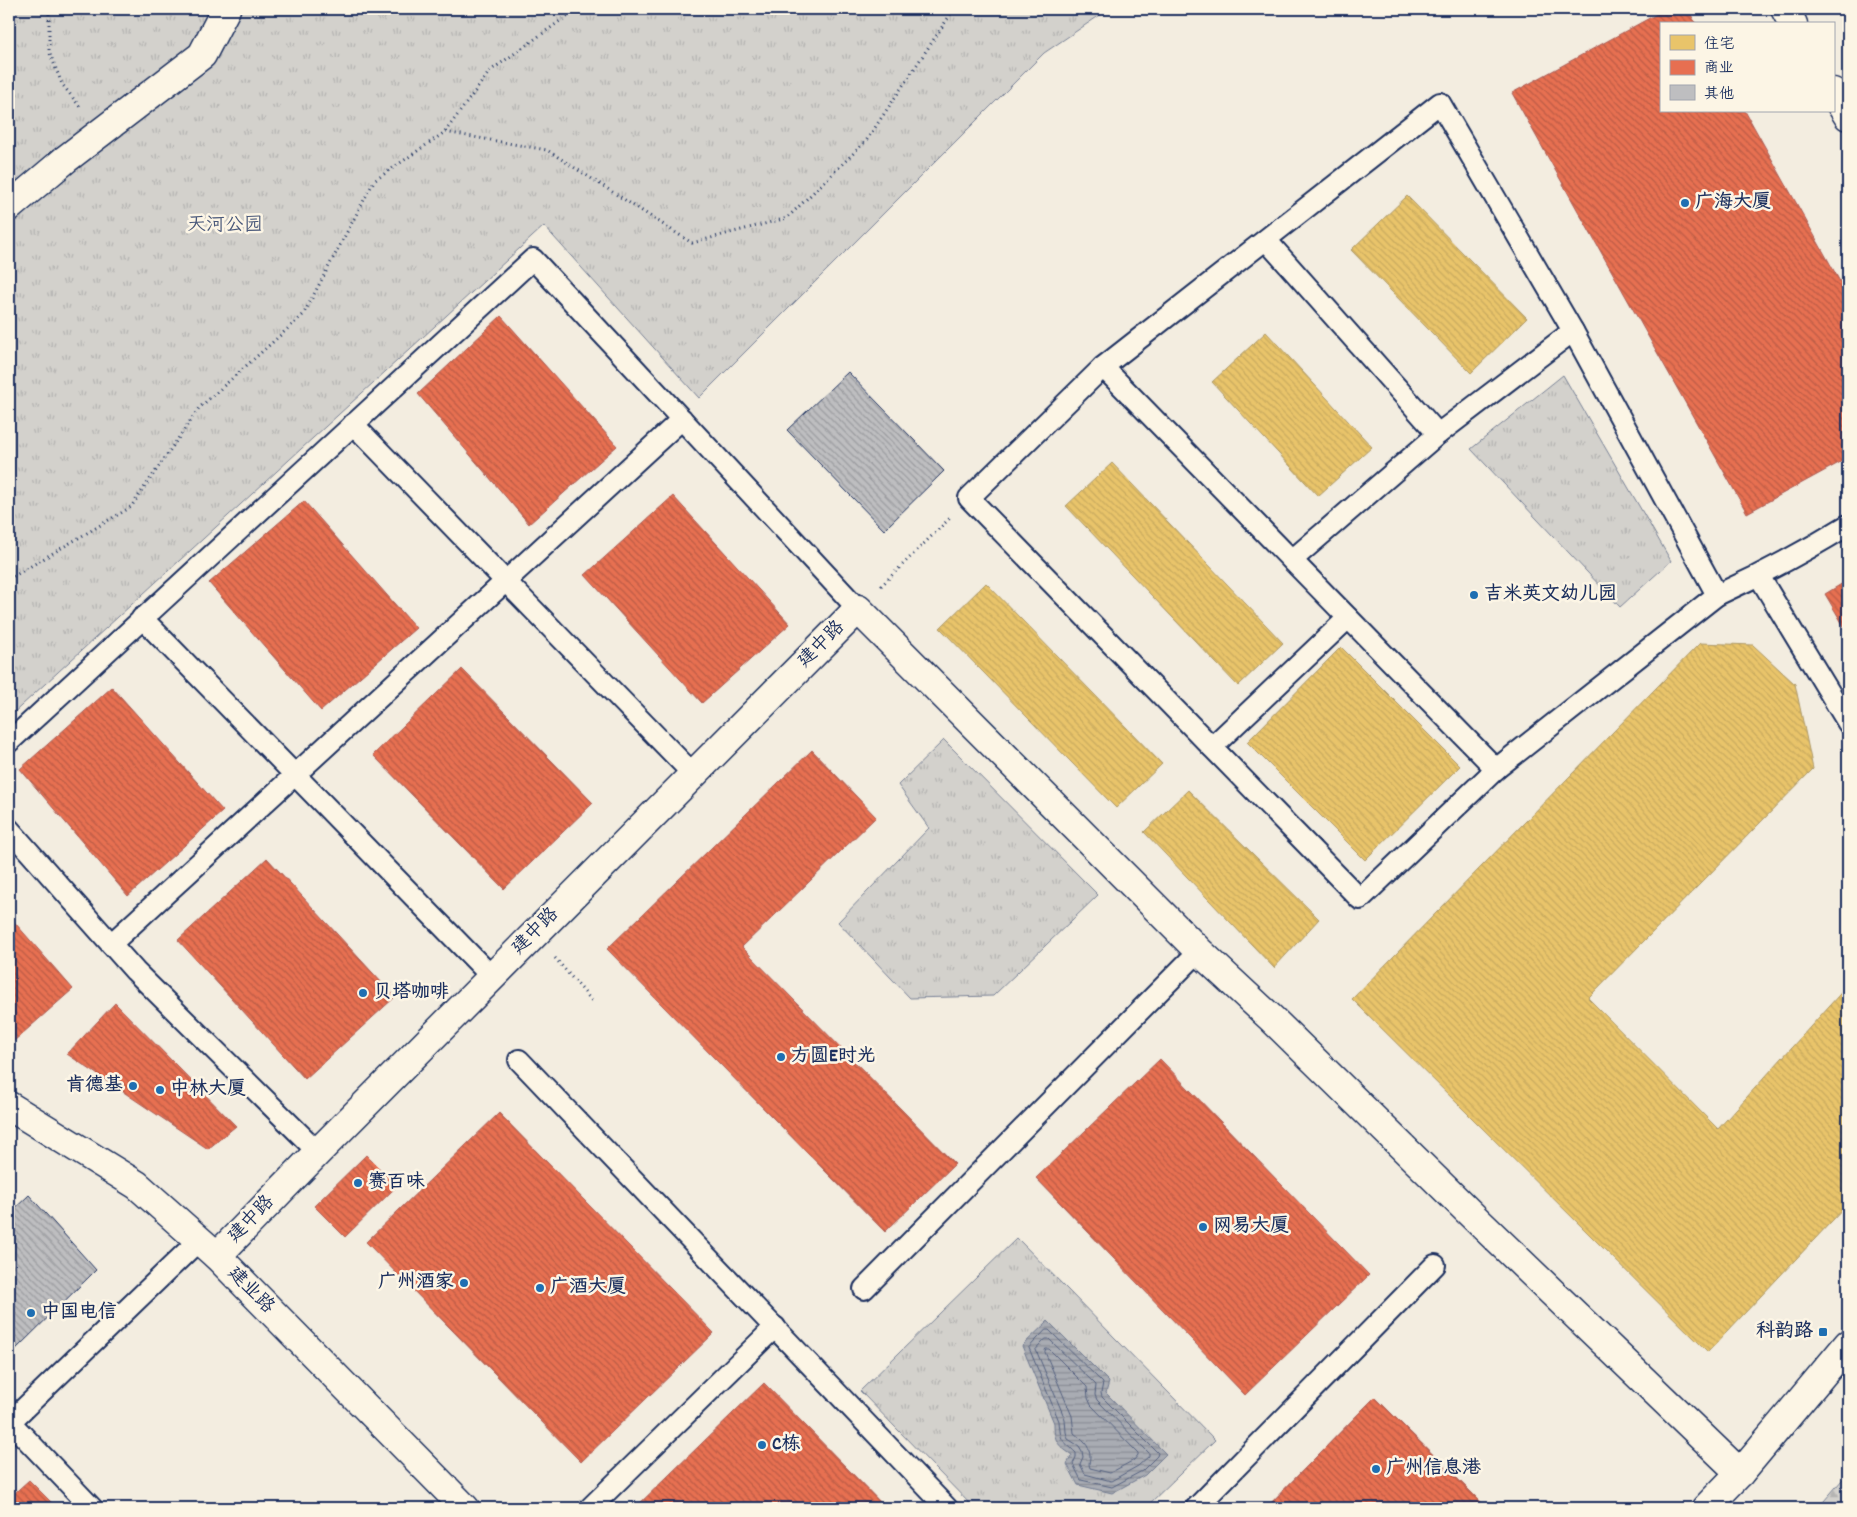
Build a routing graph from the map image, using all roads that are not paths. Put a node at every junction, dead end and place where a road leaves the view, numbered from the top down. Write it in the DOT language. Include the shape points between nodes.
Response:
graph roads {
  1 [pos="226,9"];
  2 [pos="1785,9"];
  3 [pos="1792,22"];
  4 [pos="1834,94"];
  5 [pos="1848,116"];
  6 [pos="9,207"];
  7 [pos="1266,240"];
  8 [pos="1573,331"];
  9 [pos="1103,367"];
  10 [pos="682,419"];
  11 [pos="354,424"];
  12 [pos="1438,434"];
  13 [pos="1848,525"];
  14 [pos="1292,560"];
  15 [pos="1759,576"];
  16 [pos="506,582"];
  17 [pos="1717,595"];
  18 [pos="858,609"];
  19 [pos="142,618"];
  20 [pos="1348,618"];
  21 [pos="1848,724"];
  22 [pos="9,742"];
  23 [pos="1212,747"];
  24 [pos="1496,769"];
  25 [pos="693,774"];
  26 [pos="295,775"];
  27 [pos="9,829"];
  28 [pos="111,944"];
  29 [pos="1199,951"];
  30 [pos="492,977"];
  31 [pos="519,1060"];
  32 [pos="9,1106"];
  33 [pos="318,1152"];
  34 [pos="208,1249"];
  35 [pos="1435,1265"];
  36 [pos="864,1289"];
  37 [pos="775,1327"];
  38 [pos="1848,1344"];
  39 [pos="9,1423"];
  40 [pos="1740,1473"];
  41 [pos="92,1508"];
  42 [pos="465,1508"];
  43 [pos="590,1508"];
  44 [pos="947,1508"];
  45 [pos="1196,1508"];
  46 [pos="1706,1508"];
  1 -- 6 [label="main road" via="202,55"];
  2 -- 3 [label="main road"];
  4 -- 5 [label="main road"];
  7 -- 8 [label="lane" via="1440,102"];
  7 -- 9 [label="lane"];
  7 -- 12 [label="lane"];
  8 -- 12 [label="lane"];
  8 -- 17 [label="lane"];
  9 -- 14 [label="lane"];
  9 -- 23 [label="lane" via="969,498"];
  10 -- 11 [label="lane" via="533,259"];
  10 -- 16 [label="lane"];
  10 -- 18 [label="lane"];
  11 -- 16 [label="lane"];
  11 -- 19 [label="lane"];
  12 -- 14 [label="lane"];
  13 -- 15 [label="lane"];
  14 -- 20 [label="lane"];
  15 -- 17 [label="lane"];
  15 -- 21 [label="lane"];
  16 -- 25 [label="lane"];
  16 -- 26 [label="lane"];
  17 -- 24 [label="lane"];
  18 -- 25 [label="main road, 建中路"];
  18 -- 29 [label="main road"];
  19 -- 22 [label="lane"];
  19 -- 26 [label="lane"];
  20 -- 23 [label="lane"];
  20 -- 24 [label="lane"];
  23 -- 24 [label="lane" via="1360,899"];
  25 -- 30 [label="main road, 建中路"];
  26 -- 28 [label="lane"];
  26 -- 30 [label="lane"];
  27 -- 28 [label="lane"];
  28 -- 33 [label="lane"];
  29 -- 36 [label="lane"];
  29 -- 40 [label="main road"];
  30 -- 33 [label="main road, 建中路"];
  31 -- 37 [label="lane"];
  32 -- 34 [label="main road, 建业路" via="137,1185"];
  33 -- 34 [label="main road, 建中路"];
  34 -- 39 [label="lane, 建中路"];
  34 -- 42 [label="main road, 建业路"];
  35 -- 45 [label="lane"];
  37 -- 43 [label="lane"];
  37 -- 44 [label="lane"];
  38 -- 40 [label="main road"];
  39 -- 41 [label="lane"];
  40 -- 46 [label="main road"];
}
